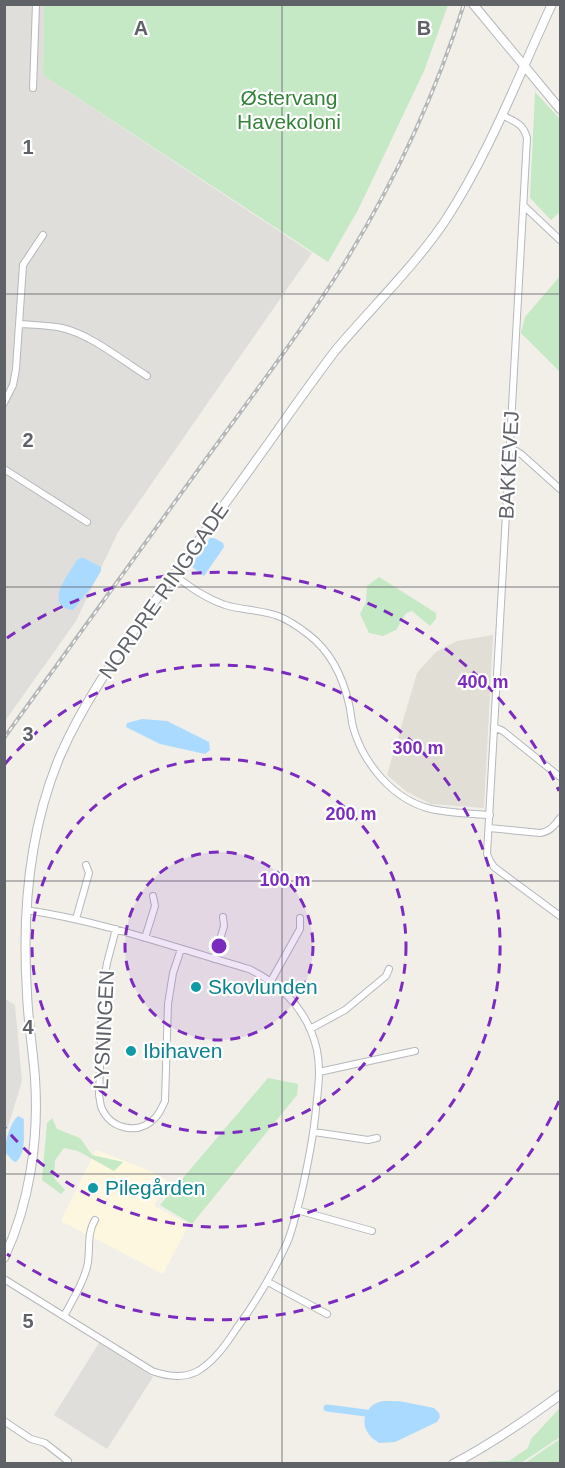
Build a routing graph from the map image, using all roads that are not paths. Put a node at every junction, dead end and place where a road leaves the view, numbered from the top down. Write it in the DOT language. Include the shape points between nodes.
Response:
graph roads {
  1 [pos="36,4"];
  2 [pos="552,4"];
  3 [pos="475,8"];
  4 [pos="524,65"];
  5 [pos="33,88"];
  6 [pos="561,109"];
  7 [pos="502,115"];
  8 [pos="524,206"];
  9 [pos="44,235"];
  10 [pos="561,240"];
  11 [pos="20,324"];
  12 [pos="147,376"];
  13 [pos="4,404"];
  14 [pos="510,448"];
  15 [pos="4,470"];
  16 [pos="561,489"];
  17 [pos="87,522"];
  18 [pos="174,575"];
  19 [pos="494,727"];
  20 [pos="561,777"];
  21 [pos="490,815"];
  22 [pos="561,818"];
  23 [pos="489,828"];
  24 [pos="86,865"];
  25 [pos="153,896"];
  26 [pos="26,910"];
  27 [pos="561,916"];
  28 [pos="223,917"];
  29 [pos="300,918"];
  30 [pos="76,920"];
  31 [pos="116,929"];
  32 [pos="145,938"];
  33 [pos="181,949"];
  34 [pos="214,959"];
  35 [pos="389,969"];
  36 [pos="271,981"];
  37 [pos="310,1029"];
  38 [pos="415,1051"];
  39 [pos="319,1072"];
  40 [pos="314,1132"];
  41 [pos="377,1138"];
  42 [pos="297,1210"];
  43 [pos="95,1220"];
  44 [pos="372,1231"];
  45 [pos="4,1258"];
  46 [pos="4,1279"];
  47 [pos="267,1282"];
  48 [pos="327,1314"];
  49 [pos="64,1316"];
  50 [pos="561,1395"];
  51 [pos="4,1421"];
  52 [pos="68,1461"];
  53 [pos="453,1464"];
  1 -- 5 [label="street"];
  2 -- 4 [label="street, NORDRE RINGGADE"];
  3 -- 4 [label="street"];
  4 -- 6 [label="street"];
  4 -- 7 [label="street, NORDRE RINGGADE"];
  7 -- 8 [label="street, BAKKEVEJ" via="520,124 527,138"];
  7 -- 18 [label="street, NORDRE RINGGADE" via="444,222 333,355"];
  8 -- 10 [label="street"];
  8 -- 14 [label="street, BAKKEVEJ"];
  9 -- 11 [label="street" via="23,266"];
  11 -- 12 [label="street" via="76,333"];
  11 -- 13 [label="street" via="13,385"];
  14 -- 16 [label="street"];
  14 -- 19 [label="street, BAKKEVEJ"];
  15 -- 17 [label="street"];
  18 -- 21 [label="street" via="225,605 278,616 321,646 345,687 361,750 389,785 429,808"];
  18 -- 26 [label="street, NORDRE RINGGADE" via="89,698 59,759 39,824"];
  19 -- 20 [label="street"];
  19 -- 21 [label="street, BAKKEVEJ"];
  21 -- 23 [label="street, BAKKEVEJ"];
  22 -- 23 [label="street" via="554,827 540,833"];
  23 -- 27 [label="street, BAKKEVEJ" via="488,854 494,867"];
  24 -- 30 [label="street" via="89,873"];
  25 -- 32 [label="street" via="155,906"];
  26 -- 30 [label="street"];
  26 -- 45 [label="street, NORDRE RINGGADE" via="25,964 35,1077 34,1146 18,1226"];
  28 -- 34 [label="street"];
  29 -- 36 [label="street" via="300,929"];
  30 -- 31 [label="street"];
  31 -- 32 [label="street"];
  31 -- 33 [label="street, LYSNINGEN" via="103,987 99,1095 106,1116 122,1127 147,1125 165,1101 168,1004"];
  32 -- 33 [label="street"];
  33 -- 34 [label="street"];
  34 -- 36 [label="street" via="249,969"];
  35 -- 37 [label="street" via="386,976 345,1010"];
  36 -- 37 [label="street" via="294,1002"];
  37 -- 39 [label="street"];
  38 -- 39 [label="street"];
  39 -- 40 [label="street"];
  40 -- 41 [label="street"];
  40 -- 42 [label="street"];
  42 -- 44 [label="street"];
  42 -- 47 [label="street" via="288,1240"];
  43 -- 49 [label="street" via="90,1229 86,1270"];
  46 -- 49 [label="street"];
  47 -- 48 [label="street"];
  47 -- 49 [label="street" via="225,1346 196,1372 180,1377 152,1371"];
  50 -- 53 [label="main road"];
  51 -- 52 [label="street" via="31,1439 45,1443"];
}
